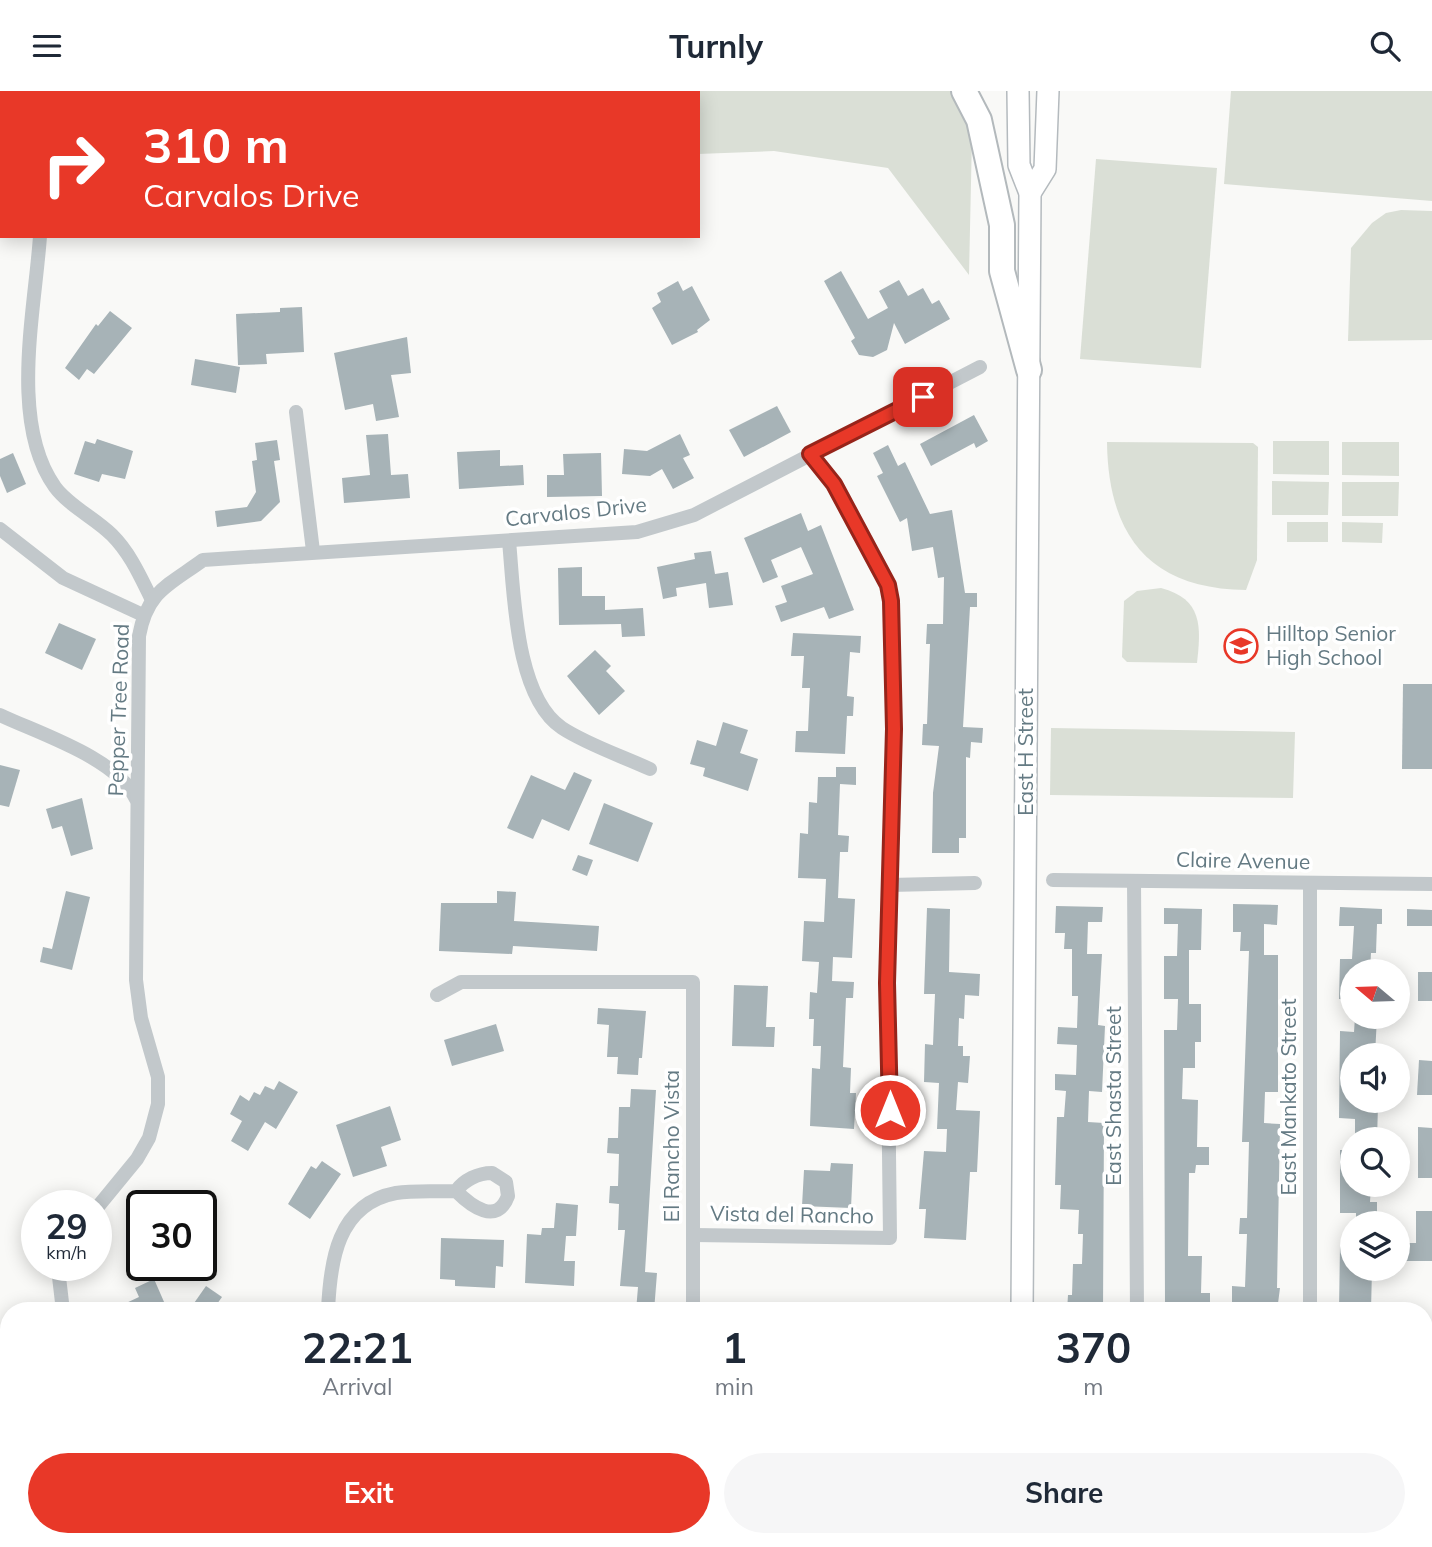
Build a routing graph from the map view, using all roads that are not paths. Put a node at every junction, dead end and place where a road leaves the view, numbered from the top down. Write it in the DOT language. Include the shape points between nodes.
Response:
graph roads {
  1 [pos="964,91"];
  2 [pos="1018,91"];
  3 [pos="1048,91"];
  4 [pos="1030,193"];
  5 [pos="40,238"];
  6 [pos="980,367"];
  7 [pos="1029,370"];
  8 [pos="296,412"];
  9 [pos="810,454"];
  10 [pos="0,529"];
  11 [pos="509,541"];
  12 [pos="313,551"];
  13 [pos="151,598"];
  14 [pos="143,615"];
  15 [pos="0,715"];
  16 [pos="650,769"];
  17 [pos="138,802"];
  18 [pos="1053,880"];
  19 [pos="1134,881"];
  20 [pos="975,883"];
  21 [pos="1310,883"];
  22 [pos="1432,884"];
  23 [pos="890,885"];
  24 [pos="437,995"];
  25 [pos="112,1190"];
  26 [pos="456,1191"];
  27 [pos="694,1235"];
  28 [pos="59,1281"];
  29 [pos="62,1302"];
  30 [pos="329,1302"];
  31 [pos="693,1302"];
  32 [pos="1022,1302"];
  33 [pos="1137,1302"];
  34 [pos="1310,1302"];
  1 -- 7 [label="highway" via="979,120 1002,225 1002,271"];
  2 -- 4 [label="main road, East H Street" via="1019,165"];
  3 -- 4 [label="main road, East H Street" via="1045,169"];
  4 -- 7 [label="main road, East H Street"];
  5 -- 13 [label="street, Pepper Tree Road" via="28,390 37,448 55,488 113,535 132,559"];
  6 -- 9 [label="street, Carvalos Drive"];
  7 -- 32 [label="main road, East H Street"];
  8 -- 12 [label="street"];
  9 -- 11 [label="street, Carvalos Drive" via="694,515 637,532"];
  9 -- 23 [label="street" via="834,484 888,585 891,601"];
  10 -- 14 [label="street" via="63,578"];
  11 -- 12 [label="street, Carvalos Drive"];
  11 -- 16 [label="street" via="518,643 538,702 560,727"];
  12 -- 13 [label="street, Carvalos Drive" via="203,560"];
  13 -- 14 [label="street, Pepper Tree Road"];
  14 -- 17 [label="street, Pepper Tree Road" via="136,710"];
  15 -- 17 [label="street" via="113,770"];
  17 -- 25 [label="street, Pepper Tree Road" via="136,980 141,1018 158,1077 158,1104 138,1159"];
  18 -- 19 [label="street, Claire Avenue"];
  19 -- 21 [label="street, Claire Avenue"];
  19 -- 33 [label="street, East Shasta Street"];
  20 -- 23 [label="street"];
  21 -- 22 [label="street, Claire Avenue"];
  21 -- 34 [label="street, East Mankato Street"];
  23 -- 27 [label="street, Vista del Rancho" via="890,1238"];
  24 -- 27 [label="street, El Rancho Vista" via="461,982 693,982"];
  26 -- 30 [label="street" via="385,1196 357,1215 343,1231 332,1258"];
  27 -- 31 [label="street, El Rancho Vista"];
  28 -- 29 [label="street"];
}
